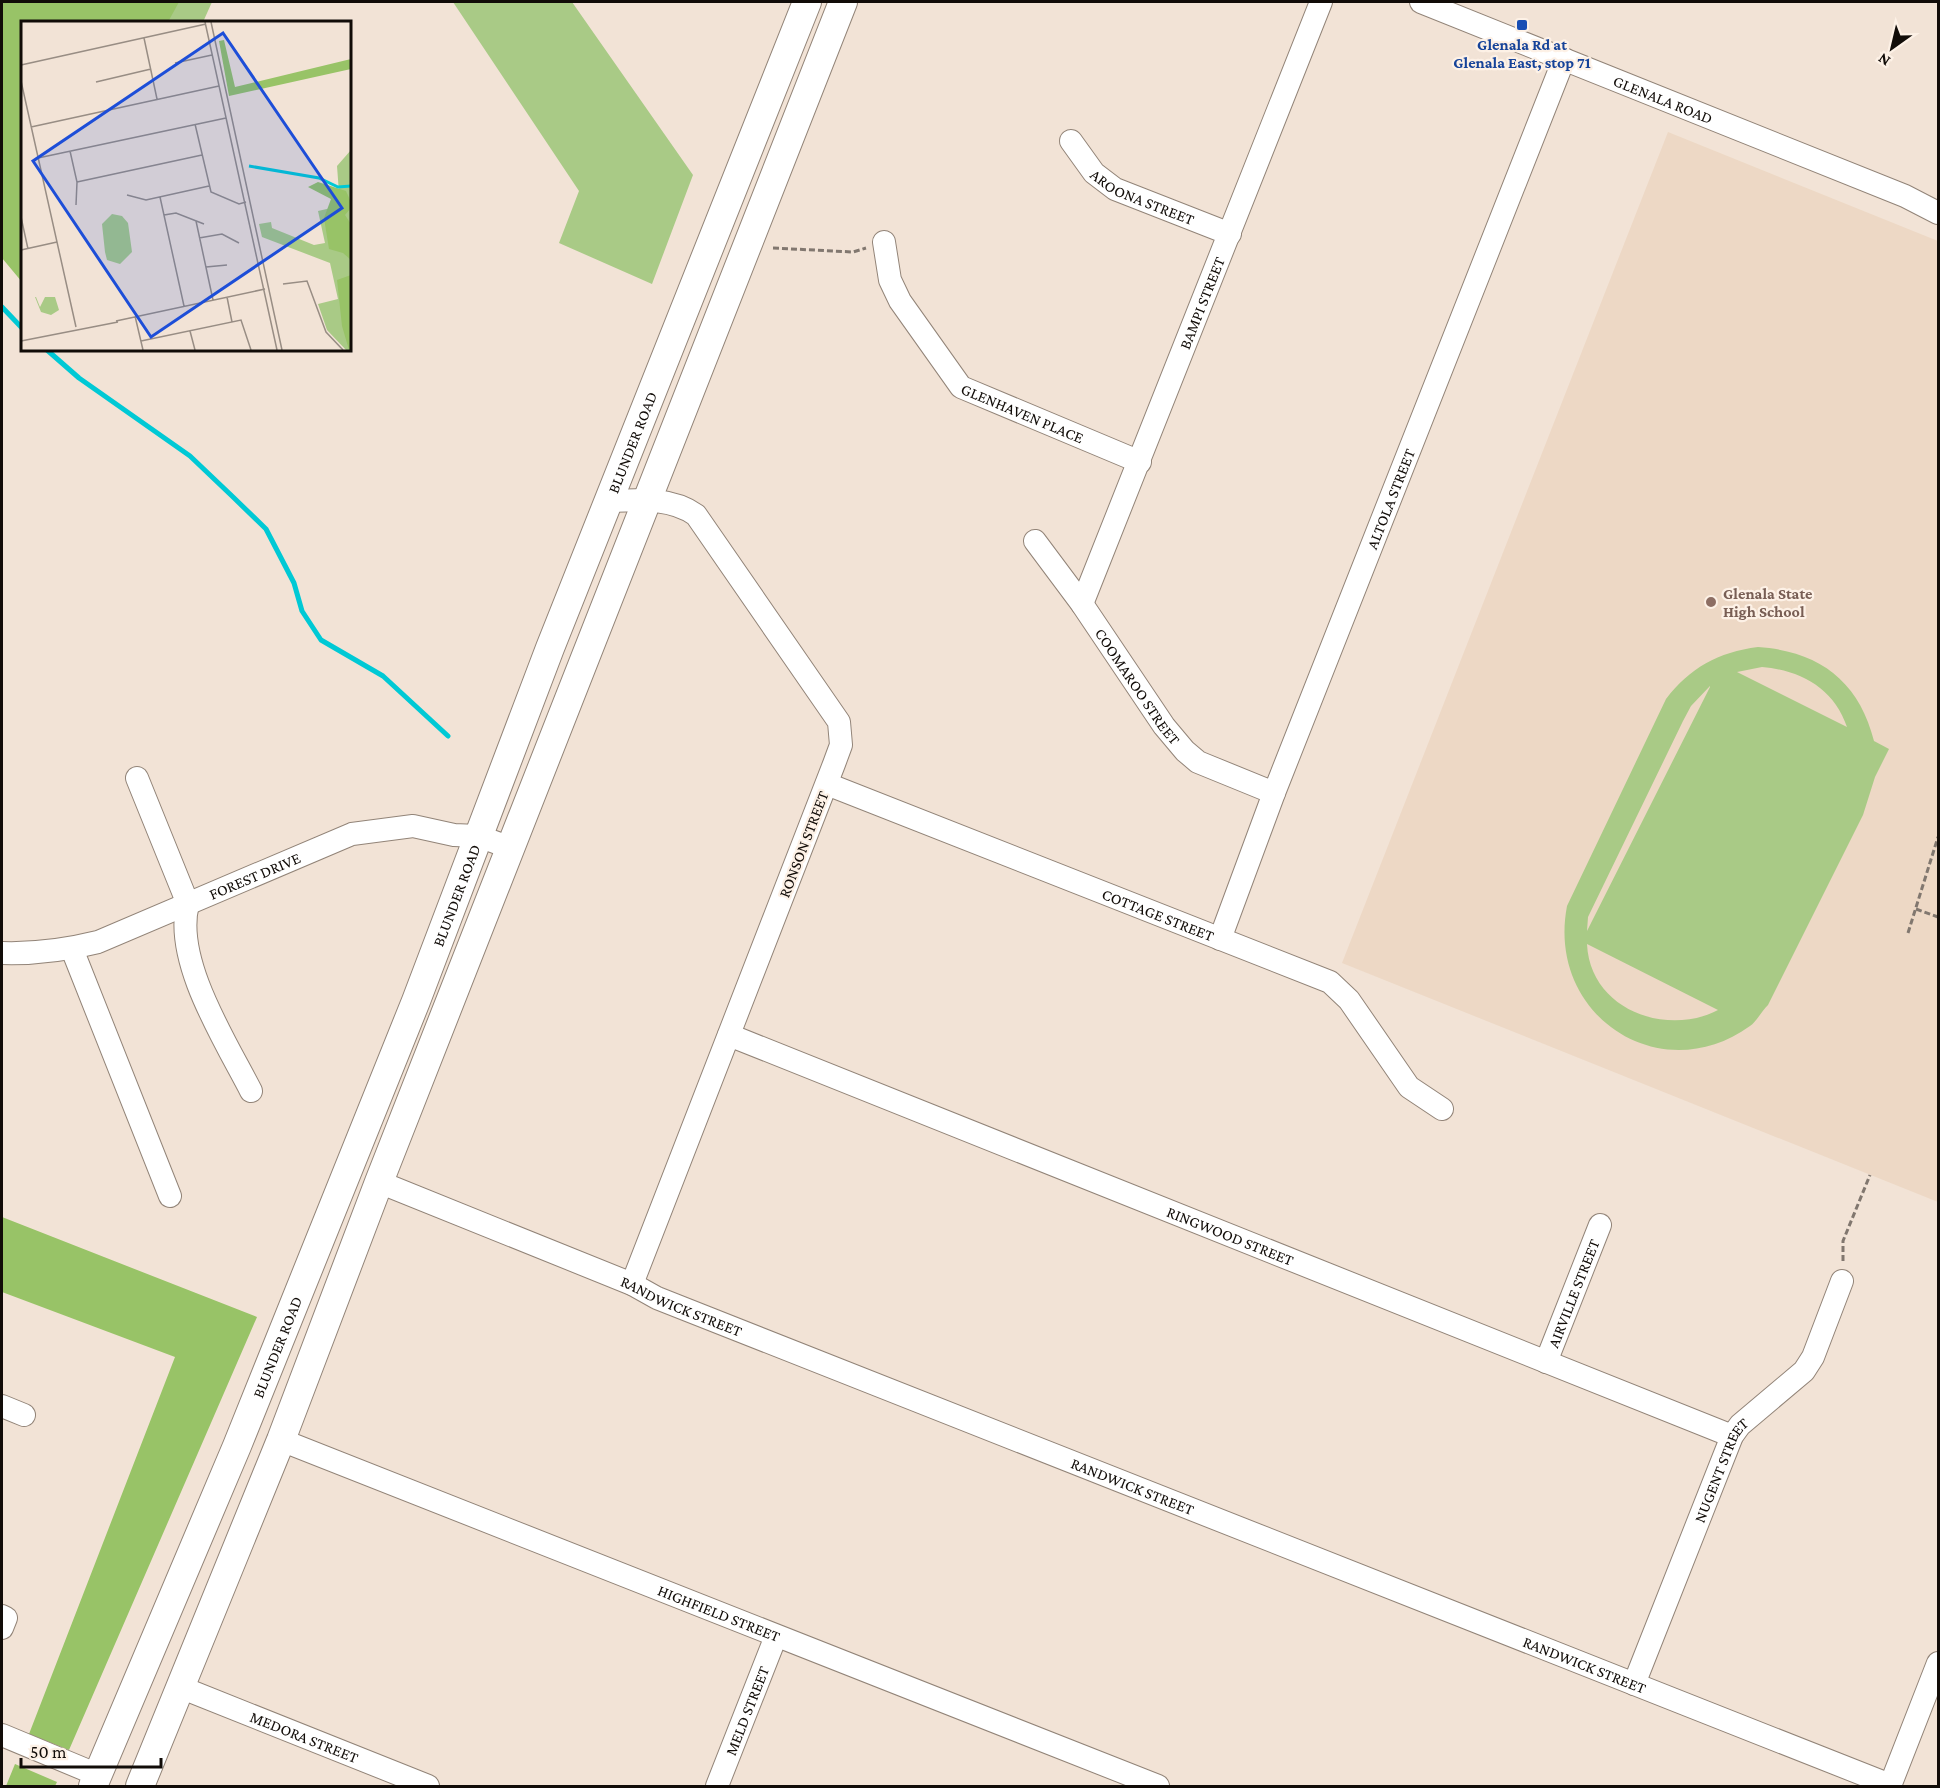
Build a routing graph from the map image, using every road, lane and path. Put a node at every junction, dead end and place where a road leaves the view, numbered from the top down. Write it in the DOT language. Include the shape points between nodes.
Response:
graph roads {
  1 [pos="807,2"];
  2 [pos="843,2"];
  3 [pos="1321,2"];
  4 [pos="1421,2"];
  5 [pos="1564,59"];
  6 [pos="1071,141"];
  7 [pos="1905,196"];
  8 [pos="1938,204"];
  9 [pos="1938,213"];
  10 [pos="1230,234"];
  11 [pos="884,242"];
  12 [pos="773,248"];
  13 [pos="1140,462"];
  14 [pos="646,500"];
  15 [pos="608,501"];
  16 [pos="1035,541"];
  17 [pos="1082,604"];
  18 [pos="137,778"];
  19 [pos="827,784"];
  20 [pos="1274,793"];
  21 [pos="478,836"];
  22 [pos="1938,837"];
  23 [pos="511,848"];
  24 [pos="188,904"];
  25 [pos="1916,909"];
  26 [pos="1938,917"];
  27 [pos="1908,933"];
  28 [pos="1220,939"];
  29 [pos="72,949"];
  30 [pos="2,953"];
  31 [pos="729,1035"];
  32 [pos="251,1091"];
  33 [pos="1442,1109"];
  34 [pos="1870,1175"];
  35 [pos="379,1182"];
  36 [pos="170,1196"];
  37 [pos="1600,1225"];
  38 [pos="1842,1281"];
  39 [pos="632,1284"];
  40 [pos="1546,1362"];
  41 [pos="2,1406"];
  42 [pos="24,1415"];
  43 [pos="1732,1436"];
  44 [pos="281,1440"];
  45 [pos="2,1616"];
  46 [pos="2,1628"];
  47 [pos="776,1636"];
  48 [pos="1938,1663"];
  49 [pos="1634,1684"];
  50 [pos="180,1687"];
  51 [pos="2,1735"];
  52 [pos="96,1781"];
  53 [pos="140,1786"];
  54 [pos="428,1786"];
  55 [pos="717,1786"];
  56 [pos="1158,1786"];
  57 [pos="1890,1786"];
  1 -- 15 [label="main road, BLUNDER ROAD"];
  2 -- 14 [label="main road, BLUNDER ROAD"];
  3 -- 10 [label="street, BAMPI STREET"];
  4 -- 5 [label="street, GLENALA ROAD"];
  5 -- 7 [label="street, GLENALA ROAD"];
  5 -- 20 [label="street, ALTOLA STREET"];
  6 -- 10 [label="street, AROONA STREET" via="1094,173 1115,189"];
  7 -- 8 [label="street, GLENALA ROAD"];
  7 -- 9 [label="street, GLENALA ROAD"];
  10 -- 13 [label="street, BAMPI STREET"];
  11 -- 12 [label="path" via="853,252"];
  11 -- 13 [label="street, GLENHAVEN PLACE" via="890,280 900,302 961,387"];
  13 -- 17 [label="street, BAMPI STREET"];
  14 -- 15 [label="street, RONSON STREET"];
  14 -- 19 [label="street, RONSON STREET" via="686,508 696,515 839,722 841,745"];
  14 -- 23 [label="main road, BLUNDER ROAD"];
  15 -- 21 [label="main road, BLUNDER ROAD"];
  16 -- 17 [label="street, COOMAROO STREET"];
  17 -- 20 [label="street, COOMAROO STREET" via="1185,751 1198,762"];
  18 -- 24 [label="street"];
  19 -- 28 [label="street, COTTAGE STREET"];
  19 -- 31 [label="street, RONSON STREET"];
  20 -- 28 [label="street, ALTOLA STREET"];
  21 -- 23 [label="street, FOREST DRIVE"];
  21 -- 24 [label="street, FOREST DRIVE" via="413,826 352,834"];
  21 -- 52 [label="main road, BLUNDER ROAD" via="237,1446"];
  22 -- 25 [label="path"];
  23 -- 35 [label="main road, BLUNDER ROAD"];
  24 -- 29 [label="street, FOREST DRIVE"];
  24 -- 32 [label="street" via="184,918 194,979"];
  25 -- 26 [label="path"];
  25 -- 27 [label="path"];
  28 -- 33 [label="street, COTTAGE STREET" via="1330,982 1349,1000 1409,1087"];
  29 -- 30 [label="street, FOREST DRIVE"];
  29 -- 36 [label="street"];
  31 -- 39 [label="street, RONSON STREET"];
  31 -- 40 [label="street, RINGWOOD STREET"];
  34 -- 38 [label="path" via="1843,1241"];
  35 -- 39 [label="street, RANDWICK STREET"];
  35 -- 44 [label="main road, BLUNDER ROAD"];
  37 -- 40 [label="street, AIRVILLE STREET"];
  38 -- 43 [label="street, NUGENT STREET" via="1804,1371"];
  39 -- 49 [label="street, RANDWICK STREET" via="657,1298"];
  40 -- 43 [label="street, RINGWOOD STREET"];
  41 -- 42 [label="street"];
  43 -- 49 [label="street, NUGENT STREET"];
  44 -- 47 [label="street, HIGHFIELD STREET"];
  44 -- 50 [label="main road, BLUNDER ROAD"];
  45 -- 46 [label="street" via="6,1618"];
  47 -- 55 [label="street, MELD STREET"];
  47 -- 56 [label="street, HIGHFIELD STREET"];
  48 -- 57 [label="street"];
  49 -- 57 [label="street, RANDWICK STREET"];
  50 -- 53 [label="main road, BLUNDER ROAD"];
  50 -- 54 [label="street, MEDORA STREET"];
  51 -- 52 [label="street"];
}
